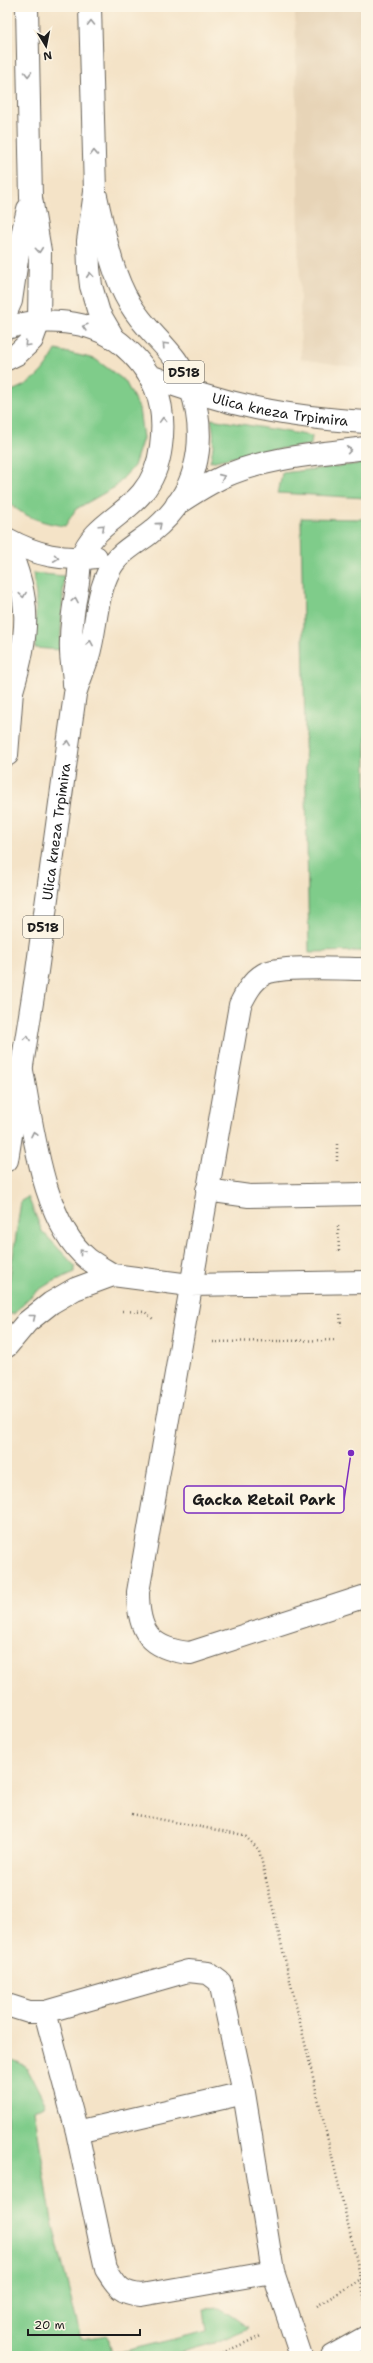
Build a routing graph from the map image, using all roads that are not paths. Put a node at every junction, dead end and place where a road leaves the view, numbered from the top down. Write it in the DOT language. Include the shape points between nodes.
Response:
graph roads {
  1 [pos="27,7"];
  2 [pos="90,7"];
  3 [pos="95,192"];
  4 [pos="31,198"];
  5 [pos="7,310"];
  6 [pos="39,322"];
  7 [pos="7,328"];
  8 [pos="113,338"];
  9 [pos="7,359"];
  10 [pos="150,376"];
  11 [pos="191,392"];
  12 [pos="366,422"];
  13 [pos="366,448"];
  14 [pos="177,504"];
  15 [pos="7,539"];
  16 [pos="7,545"];
  17 [pos="128,548"];
  18 [pos="81,559"];
  19 [pos="7,652"];
  20 [pos="12,691"];
  21 [pos="75,694"];
  22 [pos="7,755"];
  23 [pos="366,969"];
  24 [pos="22,1069"];
  25 [pos="7,1160"];
  26 [pos="207,1190"];
  27 [pos="366,1194"];
  28 [pos="113,1275"];
  29 [pos="366,1282"];
  30 [pos="190,1285"];
  31 [pos="7,1346"];
  32 [pos="366,1596"];
  33 [pos="7,2005"];
  34 [pos="45,2012"];
  35 [pos="244,2093"];
  36 [pos="77,2132"];
  37 [pos="273,2272"];
  38 [pos="366,2338"];
  39 [pos="300,2356"];
  40 [pos="332,2356"];
  1 -- 4 [label="main road, one-way"];
  3 -- 2 [label="main road, D518, one-way"];
  8 -- 3 [label="main road, D518, one-way" via="99,313 91,286 88,242"];
  11 -- 3 [label="main road, D518, one-way" via="184,370 130,304 117,277"];
  4 -- 5 [label="main road"];
  4 -- 6 [label="main road, one-way" via="40,251"];
  6 -- 7 [label="main road, D518"];
  8 -- 6 [label="main road, D518, one-way" via="66,322"];
  6 -- 9 [label="main road, one-way" via="32,340 17,354"];
  8 -- 10 [label="main road, D518" via="136,357"];
  10 -- 11 [label="main road, Ulica kneza Trpimira"];
  18 -- 10 [label="main road, D518, one-way" via="90,540 143,493 154,474 160,454 163,411"];
  11 -- 12 [label="main road, Ulica kneza Trpimira" via="267,411 318,419"];
  11 -- 14 [label="main road, D518" via="199,432 199,456 192,479"];
  14 -- 13 [label="main road, one-way" via="219,479 260,464"];
  17 -- 14 [label="main road, D518, one-way" via="165,520"];
  15 -- 18 [label="main road, D518, one-way" via="28,551 56,558"];
  16 -- 20 [label="main road, one-way" via="15,562 27,615 26,642"];
  17 -- 18 [label="main road, D518" via="105,556"];
  21 -- 17 [label="main road, D518, one-way" via="88,657 99,596 110,568"];
  21 -- 18 [label="main road, D518, one-way" via="71,652 73,612"];
  19 -- 20 [label="main road"];
  20 -- 22 [label="main road"];
  24 -- 21 [label="main road, Ulica kneza Trpimira / D518, one-way"];
  23 -- 26 [label="main road" via="282,970 265,973 250,985 240,1005"];
  24 -- 25 [label="main road, Ulica kneza Trpimira / D518"];
  28 -- 24 [label="main road, one-way" via="87,1258 69,1236 55,1212 46,1186"];
  26 -- 27 [label="main road" via="249,1196"];
  26 -- 30 [label="main road"];
  28 -- 30 [label="main road"];
  31 -- 28 [label="main road, one-way" via="27,1322 51,1303 75,1289"];
  29 -- 30 [label="main road"];
  30 -- 32 [label="main road" via="138,1592 138,1614 144,1629 156,1643 169,1651 190,1653"];
  33 -- 34 [label="main road" via="29,2012"];
  34 -- 35 [label="main road" via="188,1971 208,1973 220,1982"];
  34 -- 36 [label="main road"];
  35 -- 36 [label="main road"];
  35 -- 37 [label="main road"];
  36 -- 37 [label="main road" via="106,2269 117,2286 128,2293 141,2295"];
  37 -- 39 [label="main road"];
  38 -- 40 [label="main road"];
}
